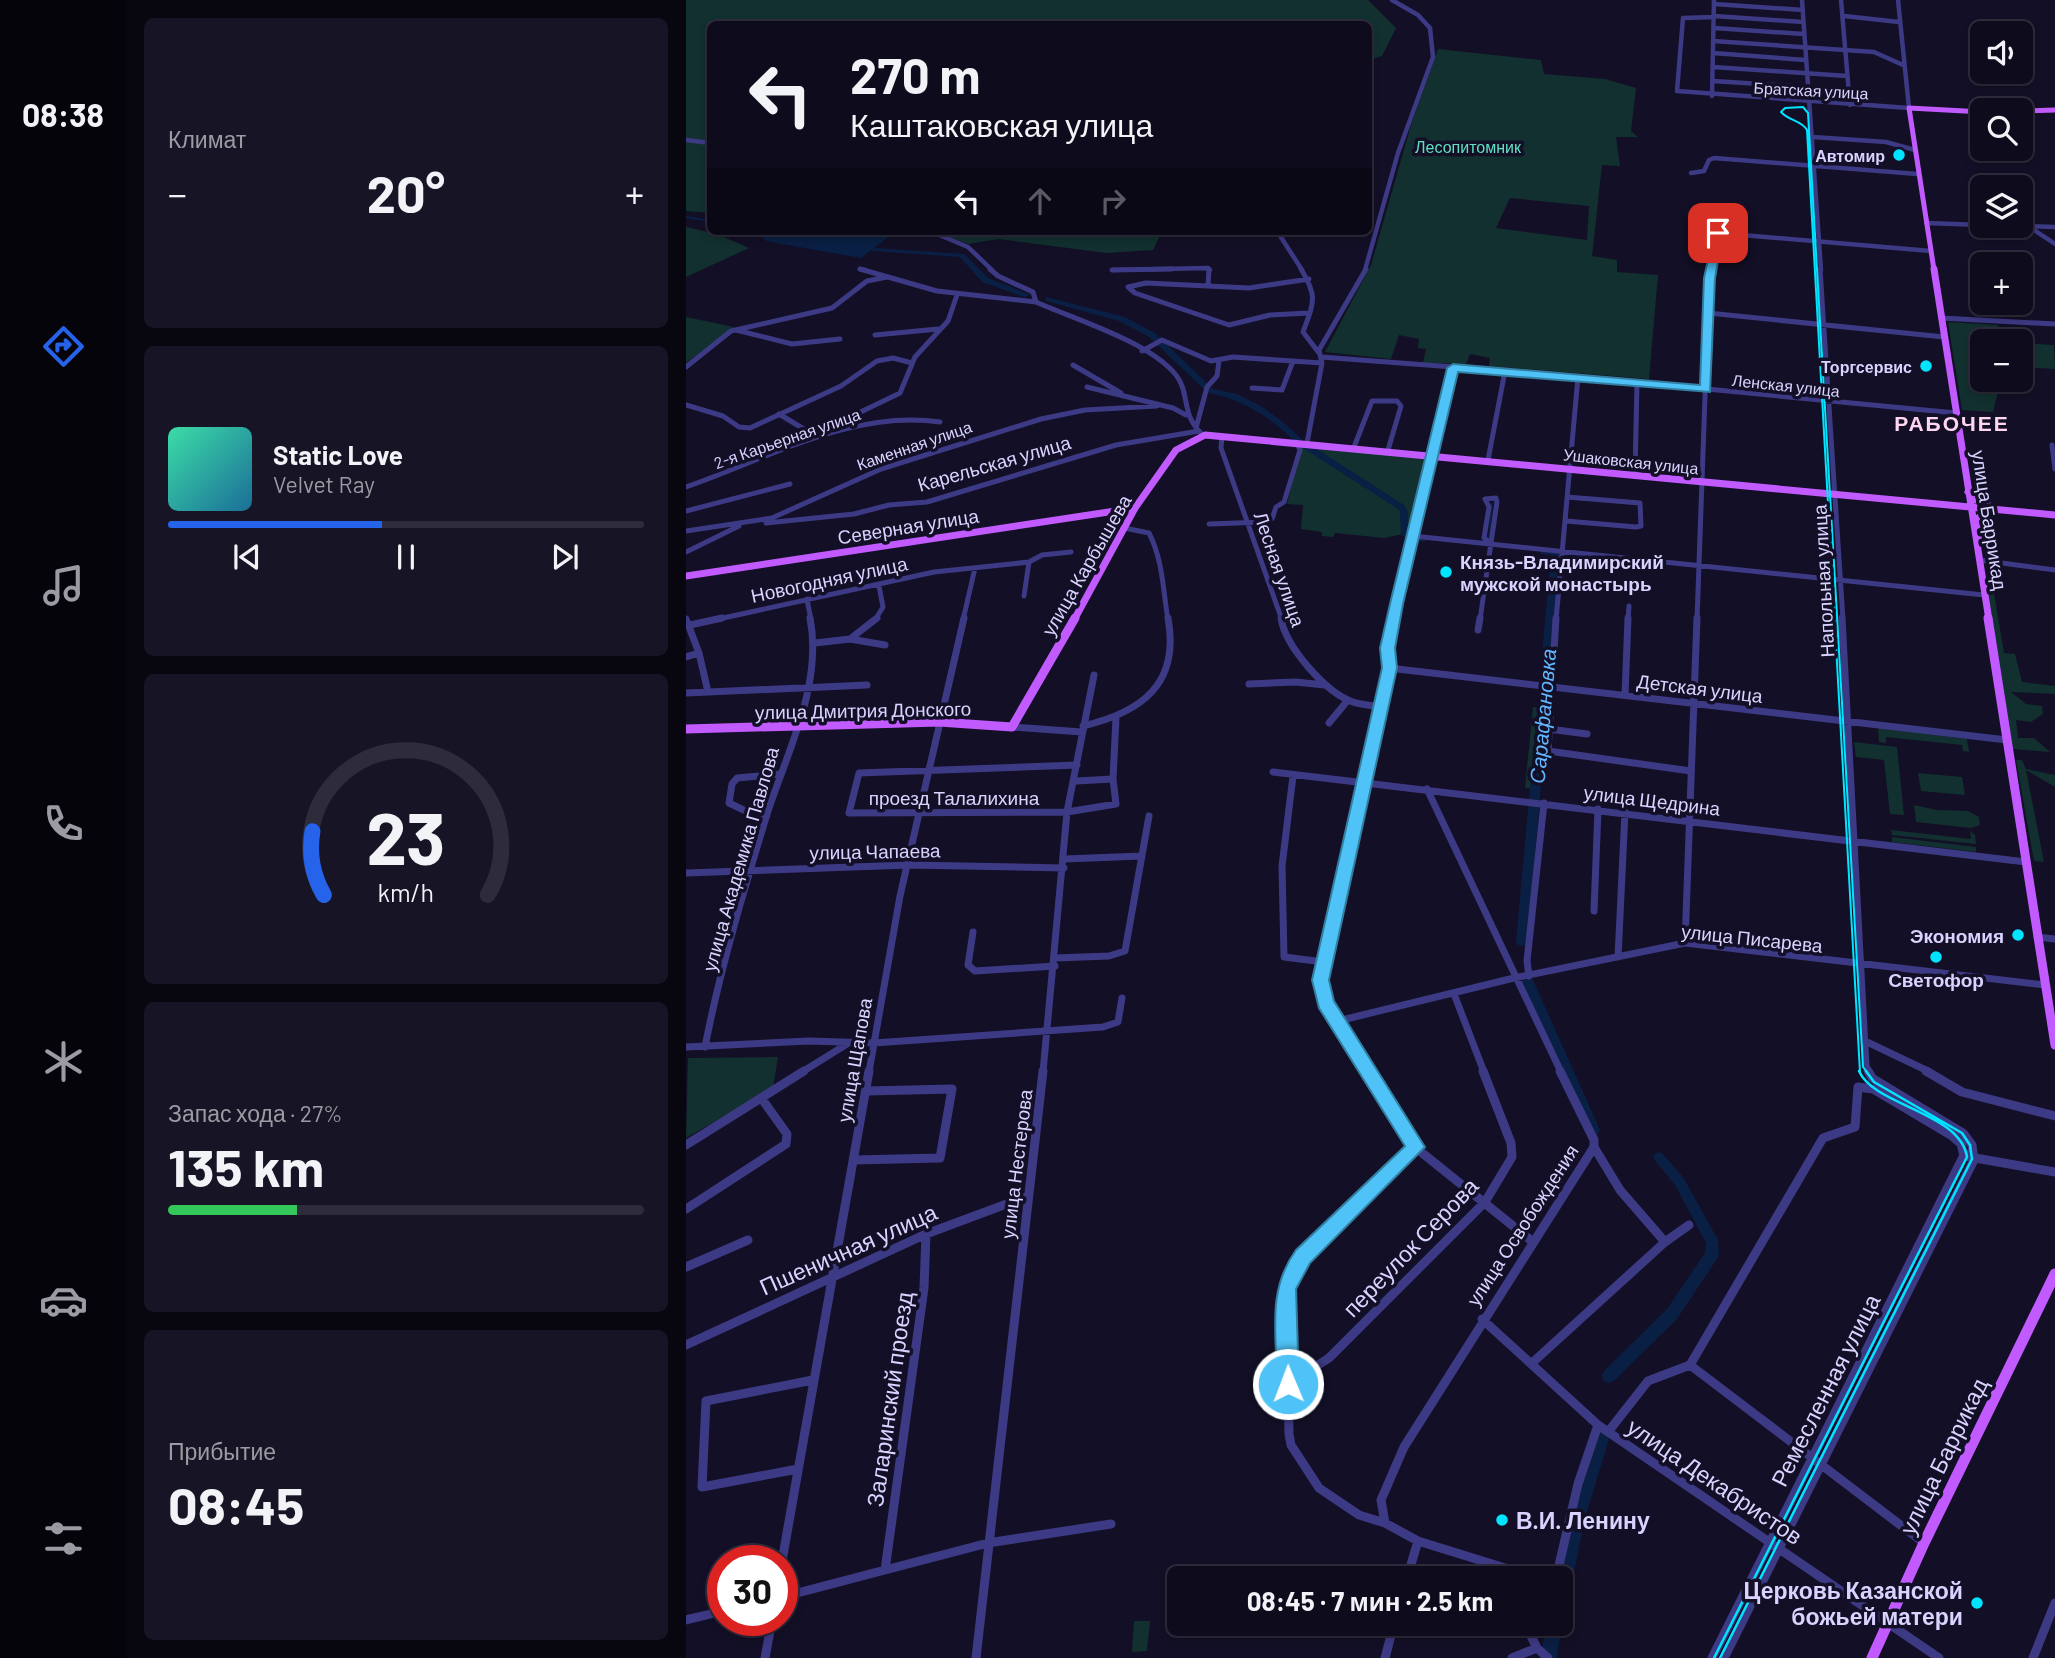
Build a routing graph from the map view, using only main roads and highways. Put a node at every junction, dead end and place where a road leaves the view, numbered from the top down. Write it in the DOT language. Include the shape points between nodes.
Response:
graph roads {
  1 [pos="2055,110"];
  2 [pos="1970,111"];
  3 [pos="2033,111"];
  4 [pos="1198,433"];
  5 [pos="1968,492"];
  6 [pos="1135,508"];
  7 [pos="1970,509"];
  8 [pos="1992,511"];
  9 [pos="2055,515"];
  10 [pos="1979,560"];
  11 [pos="686,576"];
  12 [pos="939,722"];
  13 [pos="1013,727"];
  14 [pos="686,729"];
  15 [pos="2055,1045"];
  16 [pos="2055,1273"];
  17 [pos="1872,1658"];
  1 -- 3 [label="main road"];
  2 -- 5 [label="main road, улица Баррикад" via="1909,108"];
  4 -- 6 [label="main road, улица Карбышева" via="1175,450"];
  4 -- 7 [label="main road, Ушаковская улица"];
  5 -- 7 [label="main road, улица Баррикад"];
  5 -- 9 [label="main road" via="1992,507"];
  6 -- 11 [label="main road, Северная улица"];
  6 -- 13 [label="main road, улица Карбышева"];
  7 -- 8 [label="main road, Ушаковская улица"];
  7 -- 10 [label="main road, улица Баррикад"];
  8 -- 9 [label="main road, Ушаковская улица"];
  8 -- 10 [label="main road" via="1978,517"];
  10 -- 15 [label="main road, улица Баррикад"];
  12 -- 13 [label="main road, улица Дмитрия Донского"];
  12 -- 14 [label="main road, улица Дмитрия Донского"];
  16 -- 17 [label="main road, улица Баррикад"];
}
